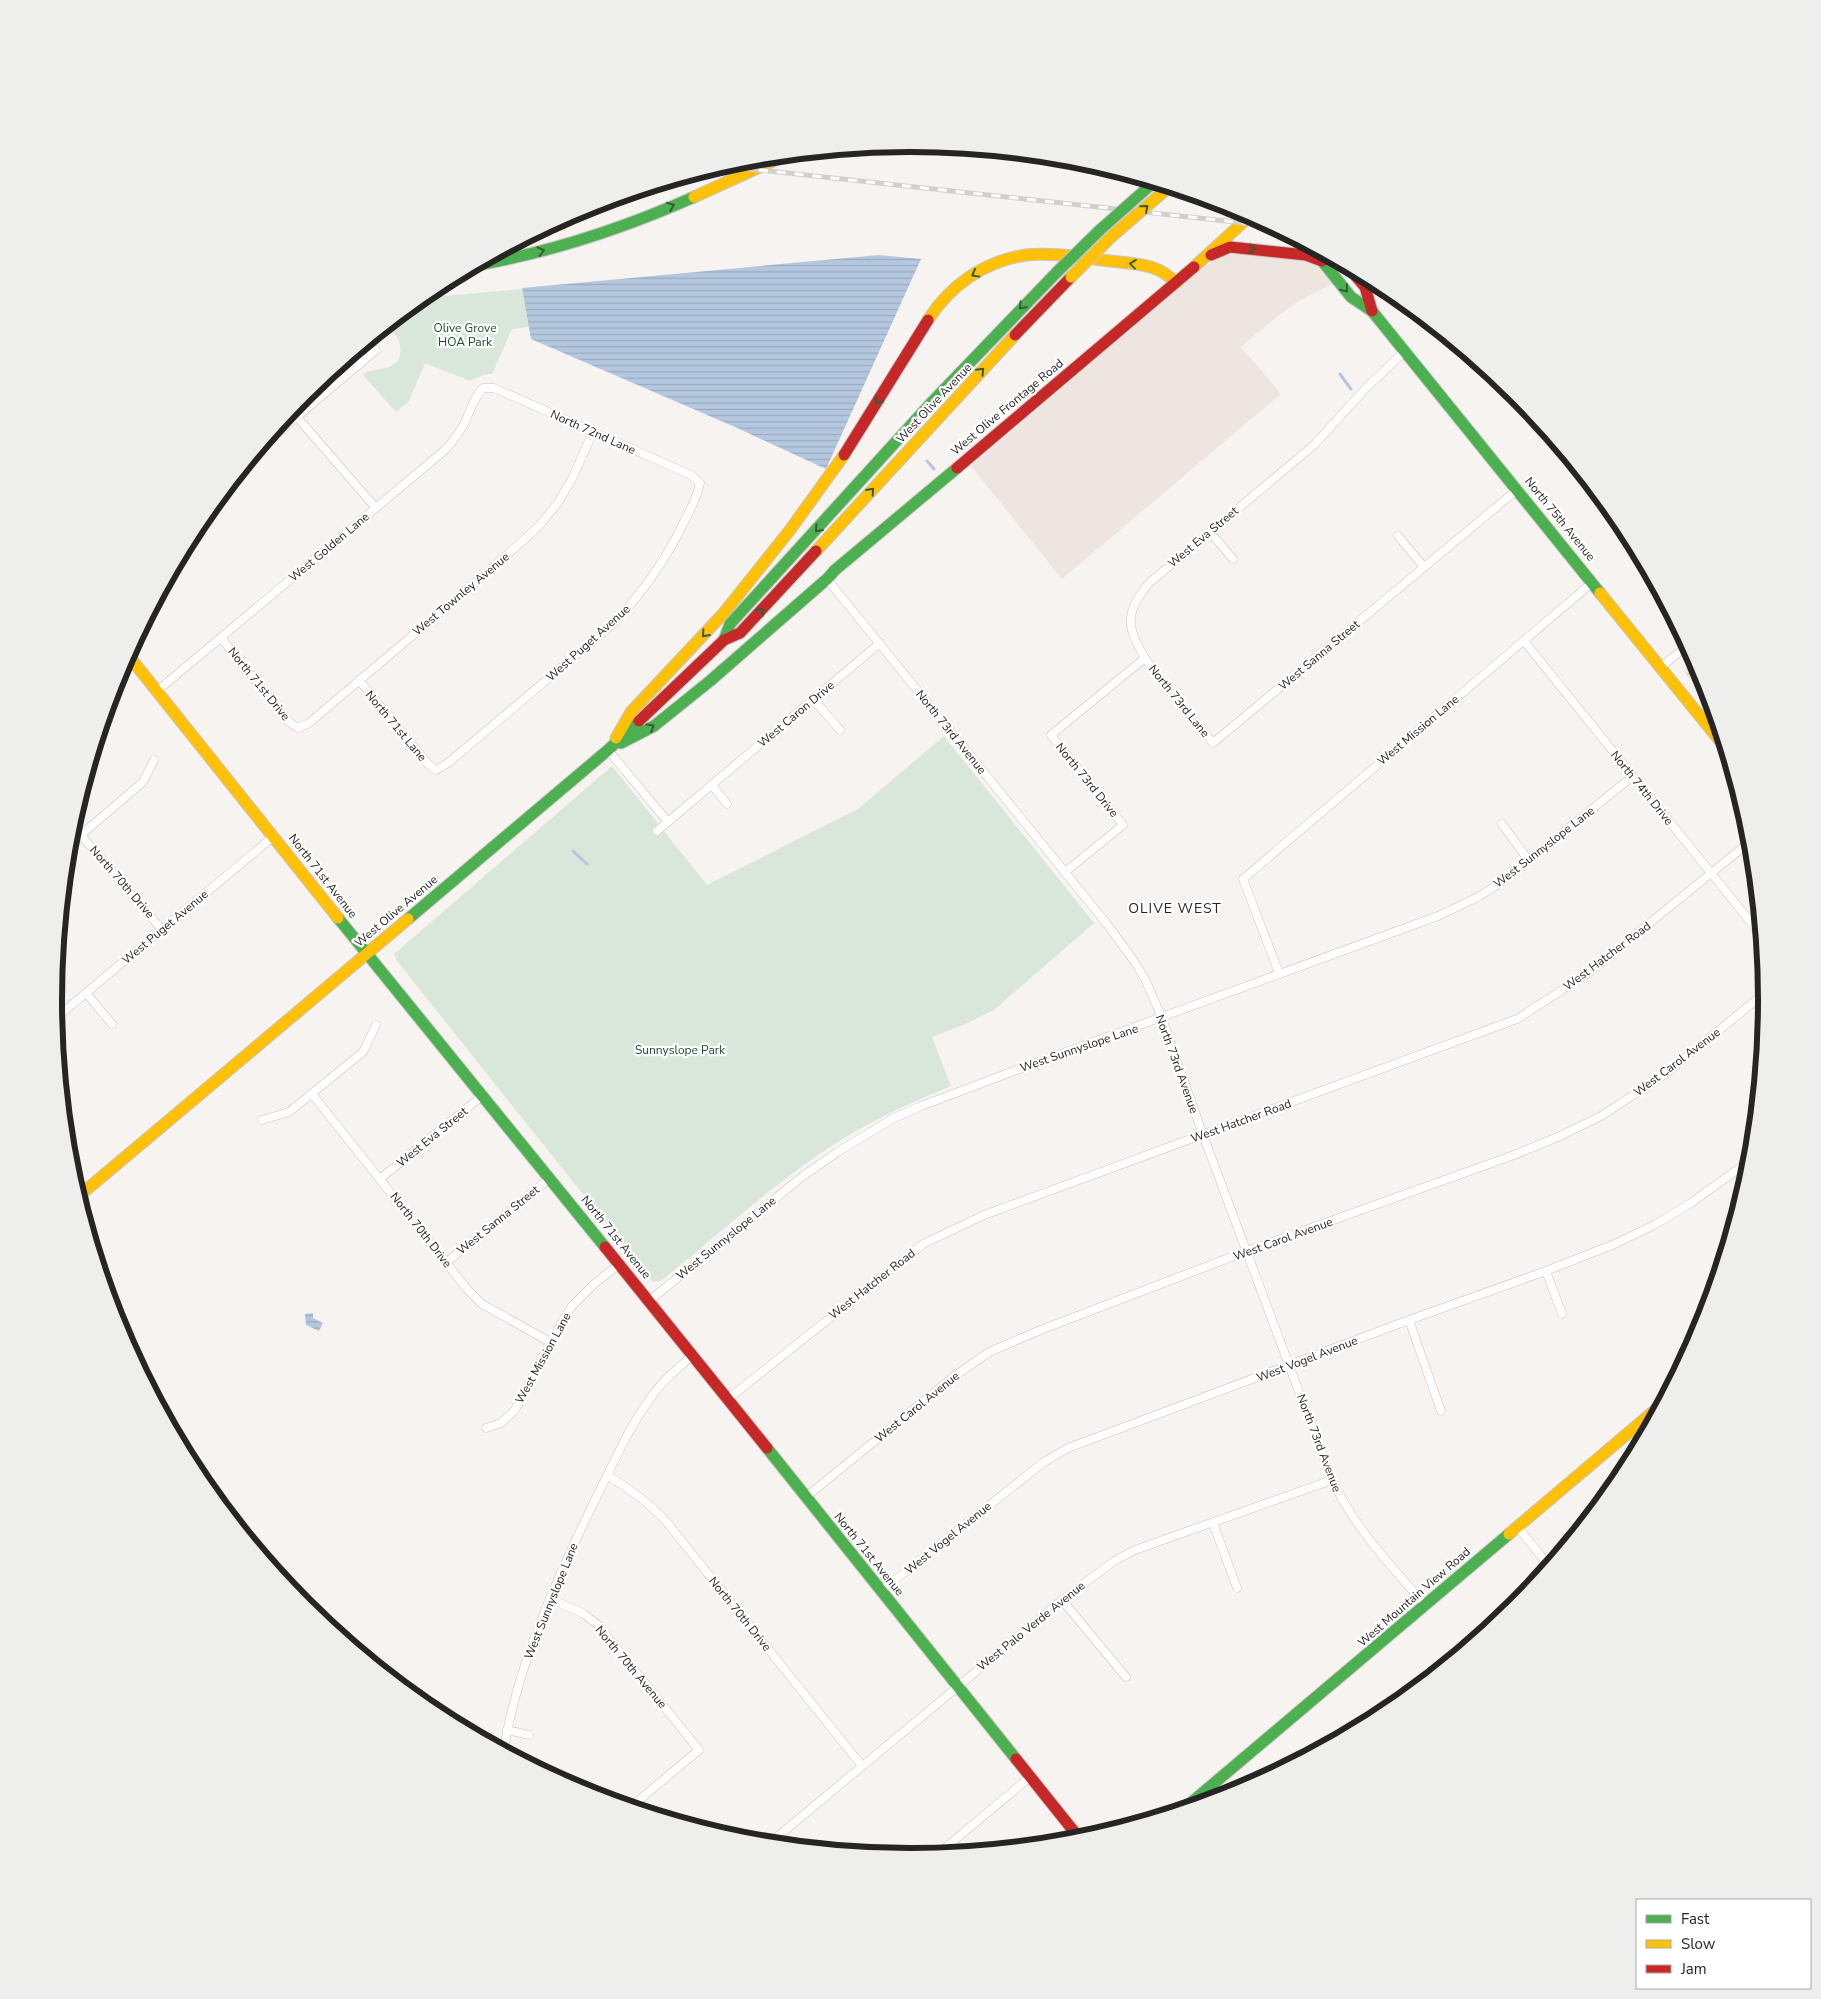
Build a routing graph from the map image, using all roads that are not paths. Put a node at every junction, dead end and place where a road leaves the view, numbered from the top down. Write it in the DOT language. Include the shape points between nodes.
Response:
graph roads {
  1 [pos="765,165"];
  2 [pos="1149,186"];
  3 [pos="1164,191"];
  4 [pos="1245,220"];
  5 [pos="1319,257"];
  6 [pos="1205,258"];
  7 [pos="495,261"];
  8 [pos="1323,262"];
  9 [pos="1359,280"];
  10 [pos="1176,283"];
  11 [pos="1372,311"];
  12 [pos="376,350"];
  13 [pos="1405,351"];
  14 [pos="483,388"];
  15 [pos="297,417"];
  16 [pos="286,426"];
  17 [pos="593,432"];
  18 [pos="700,483"];
  19 [pos="1518,489"];
  20 [pos="375,508"];
  21 [pos="1210,532"];
  22 [pos="1398,536"];
  23 [pos="1233,559"];
  24 [pos="1424,567"];
  25 [pos="827,579"];
  26 [pos="1593,582"];
  27 [pos="221,638"];
  28 [pos="724,640"];
  29 [pos="1524,641"];
  30 [pos="880,643"];
  31 [pos="1682,649"];
  32 [pos="1145,658"];
  33 [pos="133,661"];
  34 [pos="1661,667"];
  35 [pos="359,680"];
  36 [pos="157,691"];
  37 [pos="813,699"];
  38 [pos="298,728"];
  39 [pos="840,730"];
  40 [pos="1716,735"];
  41 [pos="1213,743"];
  42 [pos="608,750"];
  43 [pos="154,760"];
  44 [pos="436,770"];
  45 [pos="1633,776"];
  46 [pos="712,784"];
  47 [pos="728,804"];
  48 [pos="668,822"];
  49 [pos="1502,824"];
  50 [pos="657,831"];
  51 [pos="81,835"];
  52 [pos="274,836"];
  53 [pos="78,837"];
  54 [pos="1744,847"];
  55 [pos="1528,861"];
  56 [pos="1065,872"];
  57 [pos="1712,874"];
  58 [pos="1755,928"];
  59 [pos="162,930"];
  60 [pos="367,953"];
  61 [pos="1279,974"];
  62 [pos="86,993"];
  63 [pos="1758,999"];
  64 [pos="62,1013"];
  65 [pos="1162,1018"];
  66 [pos="112,1024"];
  67 [pos="376,1025"];
  68 [pos="312,1094"];
  69 [pos="482,1096"];
  70 [pos="262,1120"];
  71 [pos="1203,1135"];
  72 [pos="1742,1167"];
  73 [pos="381,1178"];
  74 [pos="550,1178"];
  75 [pos="85,1191"];
  76 [pos="1247,1251"];
  77 [pos="447,1262"];
  78 [pos="619,1264"];
  79 [pos="1546,1271"];
  80 [pos="649,1301"];
  81 [pos="1562,1314"];
  82 [pos="1409,1320"];
  83 [pos="550,1342"];
  84 [pos="692,1356"];
  85 [pos="1289,1366"];
  86 [pos="728,1399"];
  87 [pos="1441,1411"];
  88 [pos="1650,1414"];
  89 [pos="486,1428"];
  90 [pos="607,1475"];
  91 [pos="1332,1480"];
  92 [pos="806,1497"];
  93 [pos="1213,1523"];
  94 [pos="1517,1526"];
  95 [pos="1546,1562"];
  96 [pos="1236,1588"];
  97 [pos="881,1591"];
  98 [pos="551,1600"];
  99 [pos="1062,1600"];
  100 [pos="1426,1606"];
  101 [pos="1126,1677"];
  102 [pos="958,1686"];
  103 [pos="507,1730"];
  104 [pos="529,1735"];
  105 [pos="505,1744"];
  106 [pos="862,1766"];
  107 [pos="1030,1777"];
  108 [pos="1199,1796"];
  109 [pos="637,1802"];
  110 [pos="1074,1831"];
  111 [pos="778,1836"];
  112 [pos="947,1847"];
  7 -- 1 [label="main road, one-way" via="626,225"];
  2 -- 28 [label="main road, West Olive Avenue, one-way, bridge" via="992,335 730,624"];
  28 -- 3 [label="main road, West Olive Avenue, one-way, bridge" via="740,633 993,358 1111,237"];
  4 -- 6 [label="main road"];
  5 -- 8 [label="main road, North 75th Avenue"];
  6 -- 8 [label="main road, one-way" via="1230,247 1306,255"];
  6 -- 10 [label="main road, West Olive Frontage Road"];
  8 -- 11 [label="main road, North 75th Avenue, one-way" via="1351,297"];
  9 -- 11 [label="main road, North 75th Avenue" via="1365,287"];
  10 -- 25 [label="main road, West Olive Frontage Road"];
  10 -- 42 [label="main road, one-way" via="1167,273 1149,266 1027,255 1000,261 958,284 936,308 847,451 790,530 723,614 631,712"];
  11 -- 13 [label="main road, North 75th Avenue"];
  12 -- 15 [label="street"];
  13 -- 19 [label="main road, North 75th Avenue"];
  13 -- 21 [label="street, West Eva Street" via="1314,444"];
  14 -- 17 [label="street, North 72nd Lane" via="494,388"];
  14 -- 20 [label="street, West Golden Lane" via="475,397 455,439"];
  15 -- 16 [label="street"];
  15 -- 20 [label="street"];
  17 -- 18 [label="street, North 72nd Lane" via="691,475"];
  17 -- 35 [label="street, West Townley Avenue" via="572,479 538,527"];
  18 -- 44 [label="street, West Puget Avenue" via="667,556 633,603 614,623 448,764"];
  19 -- 24 [label="street, West Sanna Street"];
  19 -- 26 [label="main road, North 75th Avenue"];
  20 -- 27 [label="street, West Golden Lane"];
  21 -- 23 [label="street"];
  21 -- 32 [label="street, West Eva Street" via="1148,584 1138,597 1131,624 1135,641"];
  22 -- 24 [label="street"];
  24 -- 41 [label="street, West Sanna Street"];
  25 -- 30 [label="street, North 73rd Avenue"];
  42 -- 25 [label="main road, West Olive Frontage Road, one-way" via="654,726"];
  26 -- 29 [label="street, West Mission Lane"];
  26 -- 34 [label="main road, North 75th Avenue"];
  27 -- 36 [label="street, West Golden Lane"];
  27 -- 38 [label="street, North 71st Drive" via="289,722"];
  28 -- 42 [label="main road, West Olive Avenue"];
  29 -- 45 [label="street, North 74th Drive"];
  29 -- 61 [label="street, West Mission Lane" via="1243,879"];
  30 -- 37 [label="street, West Caron Drive"];
  30 -- 56 [label="street, North 73rd Avenue"];
  31 -- 34 [label="street"];
  32 -- 41 [label="street, North 73rd Lane"];
  32 -- 56 [label="street, North 73rd Drive" via="1051,735 1123,825"];
  33 -- 36 [label="main road, North 71st Avenue"];
  34 -- 40 [label="main road, North 75th Avenue"];
  35 -- 38 [label="street, West Townley Avenue"];
  35 -- 44 [label="street, North 71st Lane"];
  36 -- 52 [label="main road, North 71st Avenue"];
  37 -- 39 [label="street"];
  37 -- 46 [label="street, West Caron Drive"];
  42 -- 48 [label="street"];
  42 -- 60 [label="main road, West Olive Avenue"];
  43 -- 51 [label="street" via="143,782"];
  45 -- 55 [label="street, West Sunnyslope Lane"];
  45 -- 57 [label="street, North 74th Drive"];
  46 -- 47 [label="street"];
  46 -- 48 [label="street, West Caron Drive"];
  48 -- 50 [label="street, West Caron Drive"];
  49 -- 55 [label="street"];
  51 -- 53 [label="street"];
  51 -- 59 [label="street, North 70th Drive"];
  52 -- 59 [label="street, West Puget Avenue"];
  52 -- 60 [label="main road, North 71st Avenue"];
  54 -- 57 [label="street, West Hatcher Road"];
  55 -- 61 [label="street, West Sunnyslope Lane" via="1478,897 1438,916"];
  56 -- 65 [label="street, North 73rd Avenue" via="1134,961"];
  57 -- 58 [label="street, North 74th Drive"];
  57 -- 71 [label="street, West Hatcher Road" via="1587,974 1518,1019"];
  59 -- 62 [label="street, West Puget Avenue"];
  60 -- 69 [label="main road, North 71st Avenue"];
  60 -- 75 [label="main road, West Olive Avenue"];
  61 -- 65 [label="street, West Sunnyslope Lane"];
  62 -- 64 [label="street, West Puget Avenue"];
  62 -- 66 [label="street"];
  63 -- 76 [label="street, West Carol Avenue" via="1664,1075 1601,1116 1514,1155"];
  65 -- 71 [label="street, North 73rd Avenue"];
  65 -- 80 [label="street, West Sunnyslope Lane" via="892,1119 803,1176"];
  67 -- 68 [label="street" via="363,1052"];
  68 -- 70 [label="street" via="289,1112"];
  68 -- 73 [label="street, North 70th Drive"];
  69 -- 73 [label="street, West Eva Street"];
  69 -- 74 [label="main road, North 71st Avenue"];
  71 -- 76 [label="street, North 73rd Avenue"];
  71 -- 86 [label="street, West Hatcher Road" via="984,1215 923,1244"];
  72 -- 79 [label="street, West Vogel Avenue" via="1691,1204 1656,1224"];
  73 -- 77 [label="street, North 70th Drive"];
  74 -- 77 [label="street, West Sanna Street"];
  74 -- 78 [label="main road, North 71st Avenue"];
  76 -- 85 [label="street, North 73rd Avenue"];
  76 -- 92 [label="street, West Carol Avenue" via="989,1352 952,1378"];
  77 -- 83 [label="street, North 70th Drive" via="482,1304"];
  78 -- 80 [label="main road, North 71st Avenue"];
  78 -- 83 [label="street, West Mission Lane" via="581,1295"];
  79 -- 81 [label="street"];
  79 -- 82 [label="street, West Vogel Avenue"];
  80 -- 84 [label="main road, North 71st Avenue"];
  82 -- 85 [label="street, West Vogel Avenue"];
  82 -- 87 [label="street"];
  83 -- 89 [label="street, West Mission Lane" via="515,1410 501,1423"];
  84 -- 86 [label="main road, North 71st Avenue"];
  84 -- 90 [label="street, West Sunnyslope Lane" via="652,1396"];
  85 -- 91 [label="street, North 73rd Avenue"];
  85 -- 97 [label="street, West Vogel Avenue" via="1068,1448 1044,1462"];
  86 -- 92 [label="main road, North 71st Avenue"];
  88 -- 94 [label="main road, West Mountain View Road"];
  90 -- 98 [label="street, West Sunnyslope Lane" via="574,1542"];
  90 -- 106 [label="street, North 70th Drive" via="634,1491 665,1520"];
  91 -- 93 [label="street, West Palo Verde Avenue"];
  91 -- 100 [label="street, North 73rd Avenue" via="1354,1519"];
  92 -- 97 [label="main road, North 71st Avenue"];
  93 -- 96 [label="street"];
  93 -- 99 [label="street, West Palo Verde Avenue" via="1135,1550 1114,1561"];
  94 -- 95 [label="street"];
  94 -- 100 [label="main road, West Mountain View Road"];
  97 -- 102 [label="main road, North 71st Avenue"];
  98 -- 103 [label="street, West Sunnyslope Lane" via="526,1663"];
  98 -- 109 [label="street, North 70th Avenue" via="584,1614 599,1626 699,1750"];
  99 -- 101 [label="street"];
  99 -- 102 [label="street, West Palo Verde Avenue"];
  100 -- 108 [label="main road, West Mountain View Road"];
  102 -- 106 [label="street, West Palo Verde Avenue"];
  102 -- 107 [label="main road, North 71st Avenue"];
  103 -- 104 [label="street"];
  103 -- 105 [label="street, West Sunnyslope Lane"];
  106 -- 111 [label="street, West Palo Verde Avenue"];
  107 -- 110 [label="main road, North 71st Avenue"];
  107 -- 112 [label="street"];
}
